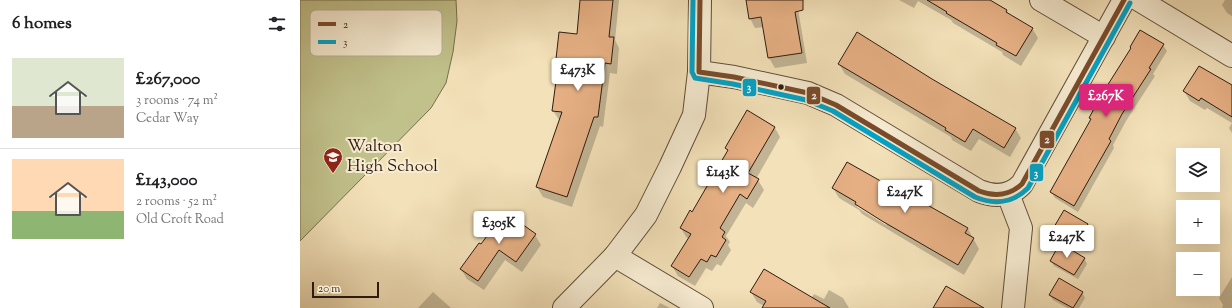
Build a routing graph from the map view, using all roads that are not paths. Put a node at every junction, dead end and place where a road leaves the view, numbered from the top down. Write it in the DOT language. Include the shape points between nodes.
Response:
graph roads {
  1 [pos="700,0"];
  2 [pos="1041,0"];
  3 [pos="1124,0"];
  4 [pos="1139,0"];
  5 [pos="1104,36"];
  6 [pos="1232,56"];
  7 [pos="699,72"];
  8 [pos="1008,194"];
  9 [pos="615,256"];
  10 [pos="564,308"];
  11 [pos="702,308"];
  12 [pos="1013,308"];
  1 -- 7 [label="street"];
  2 -- 5 [label="street"];
  3 -- 5 [label="street"];
  4 -- 6 [label="street"];
  5 -- 8 [label="street" via="1022,184"];
  7 -- 8 [label="street" via="808,93 836,105 979,192 990,196"];
  7 -- 9 [label="street" via="694,115 685,135 646,215"];
  8 -- 12 [label="street" via="1021,228"];
  9 -- 10 [label="street"];
  9 -- 11 [label="street"];
}
